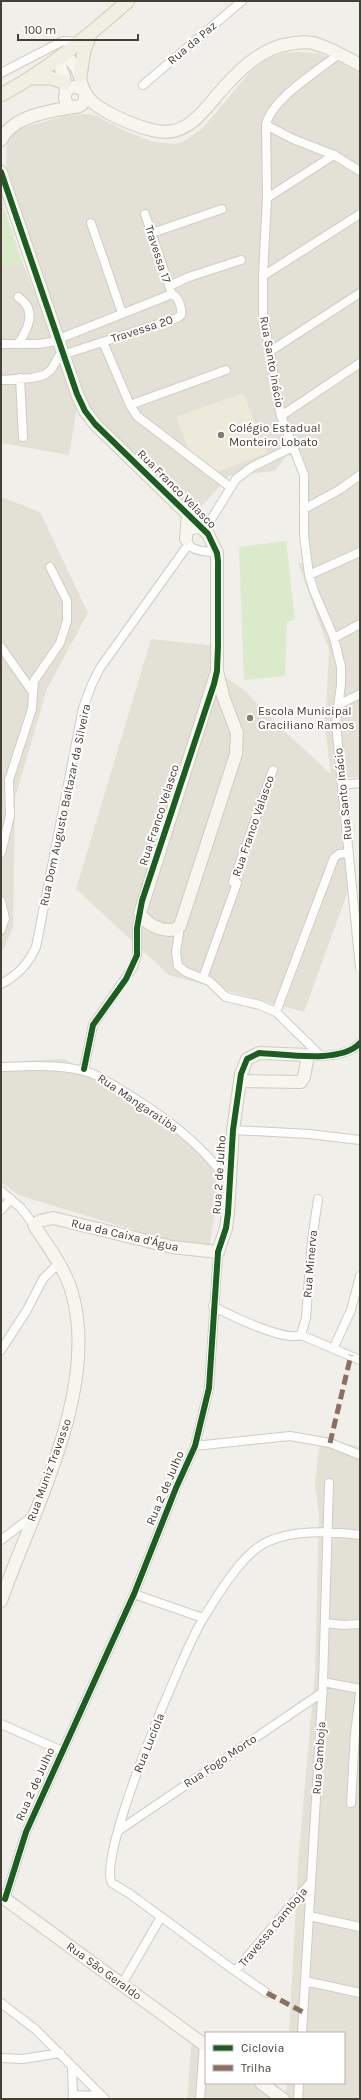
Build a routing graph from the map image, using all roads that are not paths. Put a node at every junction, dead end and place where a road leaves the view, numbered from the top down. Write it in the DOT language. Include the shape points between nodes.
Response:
graph roads {
  1 [pos="128,1"];
  2 [pos="242,1"];
  3 [pos="85,38"];
  4 [pos="339,54"];
  5 [pos="59,57"];
  6 [pos="360,65"];
  7 [pos="1,73"];
  8 [pos="80,76"];
  9 [pos="30,78"];
  10 [pos="143,85"];
  11 [pos="83,90"];
  12 [pos="65,91"];
  13 [pos="1,94"];
  14 [pos="75,107"];
  15 [pos="99,107"];
  16 [pos="53,111"];
  17 [pos="266,125"];
  18 [pos="1,140"];
  19 [pos="334,155"];
  20 [pos="360,171"];
  21 [pos="1,172"];
  22 [pos="267,198"];
  23 [pos="222,209"];
  24 [pos="145,214"];
  25 [pos="360,214"];
  26 [pos="91,223"];
  27 [pos="152,233"];
  28 [pos="241,260"];
  29 [pos="263,276"];
  30 [pos="170,290"];
  31 [pos="360,293"];
  32 [pos="18,297"];
  33 [pos="122,313"];
  34 [pos="58,340"];
  35 [pos="102,342"];
  36 [pos="1,344"];
  37 [pos="18,344"];
  38 [pos="269,352"];
  39 [pos="63,355"];
  40 [pos="360,363"];
  41 [pos="226,370"];
  42 [pos="20,378"];
  43 [pos="1,380"];
  44 [pos="130,405"];
  45 [pos="281,416"];
  46 [pos="23,437"];
  47 [pos="293,447"];
  48 [pos="360,475"];
  49 [pos="230,487"];
  50 [pos="304,509"];
  51 [pos="188,514"];
  52 [pos="204,531"];
  53 [pos="187,542"];
  54 [pos="200,549"];
  55 [pos="360,552"];
  56 [pos="217,553"];
  57 [pos="50,567"];
  58 [pos="309,575"];
  59 [pos="360,624"];
  60 [pos="334,638"];
  61 [pos="1,647"];
  62 [pos="217,671"];
  63 [pos="32,692"];
  64 [pos="360,694"];
  65 [pos="338,704"];
  66 [pos="273,770"];
  67 [pos="360,783"];
  68 [pos="342,785"];
  69 [pos="1,853"];
  70 [pos="349,853"];
  71 [pos="1,900"];
  72 [pos="140,913"];
  73 [pos="180,926"];
  74 [pos="1,930"];
  75 [pos="360,968"];
  76 [pos="203,978"];
  77 [pos="1,984"];
  78 [pos="276,1012"];
  79 [pos="360,1042"];
  80 [pos="308,1056"];
  81 [pos="321,1056"];
  82 [pos="1,1067"];
  83 [pos="84,1069"];
  84 [pos="240,1081"];
  85 [pos="233,1130"];
  86 [pos="360,1140"];
  87 [pos="229,1183"];
  88 [pos="1,1191"];
  89 [pos="11,1199"];
  90 [pos="318,1199"];
  91 [pos="1,1210"];
  92 [pos="34,1225"];
  93 [pos="218,1252"];
  94 [pos="59,1263"];
  95 [pos="360,1276"];
  96 [pos="213,1306"];
  97 [pos="303,1332"];
  98 [pos="334,1347"];
  99 [pos="1,1350"];
  100 [pos="360,1360"];
  101 [pos="195,1446"];
  102 [pos="360,1455"];
  103 [pos="329,1483"];
  104 [pos="34,1515"];
  105 [pos="328,1531"];
  106 [pos="360,1535"];
  107 [pos="1,1540"];
  108 [pos="134,1594"];
  109 [pos="1,1601"];
  110 [pos="203,1618"];
  111 [pos="326,1624"];
  112 [pos="360,1624"];
  113 [pos="324,1682"];
  114 [pos="360,1689"];
  115 [pos="323,1692"];
  116 [pos="360,1694"];
  117 [pos="1,1724"];
  118 [pos="357,1747"];
  119 [pos="62,1751"];
  120 [pos="351,1803"];
  121 [pos="118,1831"];
  122 [pos="311,1882"];
  123 [pos="3,1898"];
  124 [pos="161,1916"];
  125 [pos="309,1916"];
  126 [pos="360,1928"];
  127 [pos="235,1971"];
  128 [pos="305,1981"];
  129 [pos="122,1984"];
  130 [pos="267,1993"];
  131 [pos="360,1993"];
  132 [pos="1,2003"];
  133 [pos="302,2032"];
  134 [pos="205,2045"];
  135 [pos="60,2053"];
  136 [pos="1,2058"];
  137 [pos="72,2066"];
  138 [pos="262,2084"];
  139 [pos="299,2084"];
  140 [pos="73,2097"];
  141 [pos="103,2098"];
  142 [pos="200,2099"];
  143 [pos="283,2099"];
  144 [pos="298,2099"];
  1 -- 3 [label="main road"];
  2 -- 10 [label="street, Rua da Paz"];
  3 -- 5 [label="main road"];
  3 -- 7 [label="street" via="57,44"];
  3 -- 8 [label="main road"];
  4 -- 6 [label="street"];
  4 -- 15 [label="street" via="319,44 305,42 285,44 268,50 231,80 201,116 176,131 159,132 146,128"];
  4 -- 17 [label="street" via="283,98 271,111"];
  5 -- 8 [label="street" via="74,63"];
  5 -- 9 [label="main road"];
  5 -- 12 [label="street"];
  8 -- 11 [label="street"];
  9 -- 12 [label="main road" via="51,78"];
  9 -- 13 [label="main road"];
  11 -- 12 [label="street" via="72,86"];
  11 -- 14 [label="street" via="84,102"];
  11 -- 15 [label="street"];
  12 -- 14 [label="street" via="68,104"];
  12 -- 16 [label="street"];
  14 -- 15 [label="street"];
  14 -- 16 [label="street"];
  16 -- 18 [label="street" via="16,123"];
  17 -- 19 [label="street"];
  17 -- 22 [label="street, Rua Santo Inácio"];
  19 -- 20 [label="street"];
  19 -- 22 [label="street"];
  21 -- 34 [label="street, Rua Franco Velasco"];
  22 -- 29 [label="street, Rua Santo Inácio"];
  23 -- 27 [label="street"];
  24 -- 27 [label="street, Travessa 17"];
  25 -- 29 [label="street"];
  26 -- 33 [label="street"];
  27 -- 30 [label="street, Travessa 17"];
  28 -- 30 [label="street" via="189,276"];
  29 -- 38 [label="street, Rua Santo Inácio" via="263,314"];
  30 -- 33 [label="street"];
  30 -- 35 [label="street, Travessa 20" via="176,296 181,315"];
  31 -- 38 [label="street"];
  32 -- 37 [label="street" via="28,307 30,324"];
  33 -- 34 [label="street"];
  34 -- 37 [label="street" via="39,344"];
  34 -- 39 [label="street, Rua Franco Velasco"];
  35 -- 39 [label="street"];
  35 -- 44 [label="street"];
  36 -- 37 [label="street"];
  38 -- 45 [label="street, Rua Santo Inácio"];
  39 -- 42 [label="street" via="57,358 51,370 44,374"];
  39 -- 51 [label="street, Rua Franco Velasco" via="81,403 90,418"];
  40 -- 45 [label="street"];
  41 -- 44 [label="street"];
  42 -- 43 [label="street"];
  42 -- 46 [label="street"];
  44 -- 49 [label="street" via="137,416"];
  45 -- 47 [label="street, Rua Santo Inácio"];
  47 -- 49 [label="street" via="243,472"];
  47 -- 50 [label="street, Rua Santo Inácio" via="304,475"];
  48 -- 50 [label="street"];
  49 -- 52 [label="street"];
  50 -- 58 [label="street, Rua Santo Inácio"];
  51 -- 52 [label="street, Rua Franco Velasco"];
  51 -- 53 [label="street, Rua Franco Velasco"];
  52 -- 53 [label="street, Rua Franco Velasco" via="198,528 192,530"];
  52 -- 54 [label="street" via="207,541"];
  52 -- 56 [label="street, Rua Franco Velasco" via="214,543"];
  53 -- 54 [label="street" via="194,549"];
  53 -- 77 [label="street, Rua Dom Augusto Baltazar da Silveira" via="92,684 84,708 36,947 20,972"];
  54 -- 56 [label="street"];
  55 -- 58 [label="street"];
  56 -- 62 [label="street, Rua Franco Velasco"];
  57 -- 63 [label="street" via="66,601 67,620 60,643 36,676"];
  58 -- 60 [label="street, Rua Santo Inácio"];
  59 -- 60 [label="street"];
  60 -- 65 [label="street, Rua Santo Inácio" via="341,675"];
  61 -- 63 [label="street"];
  62 -- 72 [label="street, Rua Franco Velasco"];
  62 -- 73 [label="street, Rua Franco Velasco" via="238,744"];
  63 -- 69 [label="street" via="32,709 9,780 10,816"];
  64 -- 65 [label="street"];
  65 -- 68 [label="street, Rua Santo Inácio" via="336,724"];
  66 -- 76 [label="street, Rua Franco Valasco"];
  67 -- 68 [label="street"];
  68 -- 70 [label="street, Rua Santo Inácio"];
  70 -- 75 [label="street, Rua Santo Inácio"];
  70 -- 78 [label="street, Rua Santo Inácio" via="339,854 334,858"];
  71 -- 74 [label="street" via="5,918"];
  72 -- 73 [label="street" via="154,926 172,930"];
  72 -- 83 [label="street" via="137,955 133,967 92,1024"];
  73 -- 76 [label="street" via="176,952 178,966"];
  76 -- 78 [label="street" via="226,997 260,1005"];
  78 -- 81 [label="street"];
  79 -- 81 [label="street" via="352,1050"];
  80 -- 81 [label="street"];
  80 -- 84 [label="street, Rua 2 de Julho" via="259,1053 247,1059"];
  80 -- 84 [label="street" via="301,1082"];
  82 -- 83 [label="street, Rua Mangaratiba"];
  83 -- 87 [label="street, Rua Mangaratiba" via="115,1085 188,1137 210,1158"];
  84 -- 85 [label="street, Rua 2 de Julho"];
  85 -- 86 [label="street"];
  85 -- 87 [label="street, Rua 2 de Julho"];
  87 -- 93 [label="street, Rua 2 de Julho" via="226,1228"];
  88 -- 89 [label="street, Rua Muniz Travasso"];
  89 -- 91 [label="street"];
  89 -- 92 [label="street, Rua Muniz Travasso"];
  90 -- 97 [label="street, Rua Minerva"];
  92 -- 93 [label="street, Rua da Caixa d'Água" via="53,1218 172,1247"];
  92 -- 94 [label="street, Rua Muniz Travasso"];
  93 -- 96 [label="street, Rua 2 de Julho"];
  94 -- 99 [label="street" via="44,1279"];
  94 -- 104 [label="street, Rua Muniz Travasso" via="76,1309 76,1380 65,1434"];
  95 -- 98 [label="street" via="351,1310"];
  96 -- 97 [label="street" via="276,1332 296,1336"];
  96 -- 101 [label="street, Rua 2 de Julho" via="209,1388"];
  97 -- 98 [label="street"];
  98 -- 100 [label="street"];
  101 -- 102 [label="street" via="290,1436 330,1443"];
  101 -- 108 [label="street, Rua 2 de Julho"];
  103 -- 105 [label="street, Rua Camboja"];
  104 -- 107 [label="street"];
  104 -- 109 [label="street, Rua Muniz Travasso"];
  105 -- 106 [label="street, Rua Lucíola"];
  105 -- 110 [label="street, Rua Lucíola" via="279,1538 256,1549 234,1573"];
  105 -- 111 [label="street, Rua Camboja"];
  108 -- 110 [label="street"];
  108 -- 119 [label="street, Rua 2 de Julho"];
  110 -- 121 [label="street, Rua Lucíola" via="176,1675 135,1778"];
  111 -- 112 [label="street"];
  111 -- 113 [label="street, Rua Camboja"];
  113 -- 114 [label="street"];
  113 -- 115 [label="street, Rua Camboja"];
  115 -- 121 [label="street, Rua Fogo Morto"];
  115 -- 122 [label="street, Rua Camboja"];
  116 -- 118 [label="street"];
  117 -- 119 [label="street"];
  118 -- 120 [label="street"];
  119 -- 123 [label="street, Rua 2 de Julho" via="26,1832"];
  121 -- 124 [label="street, Rua Lucíola" via="112,1858 111,1881"];
  122 -- 125 [label="street, Rua Camboja"];
  122 -- 127 [label="street, Travessa Camboja"];
  123 -- 129 [label="street, Rua São Geraldo"];
  124 -- 127 [label="street, Rua Lucíola"];
  124 -- 129 [label="street"];
  125 -- 126 [label="street"];
  125 -- 128 [label="street, Rua Camboja"];
  127 -- 130 [label="street, Rua Lucíola"];
  128 -- 131 [label="street"];
  128 -- 133 [label="street, Rua Camboja"];
  129 -- 134 [label="street, Rua São Geraldo"];
  132 -- 135 [label="street" via="35,2029"];
  134 -- 142 [label="street"];
  135 -- 136 [label="street" via="23,2059"];
  135 -- 137 [label="street"];
  137 -- 140 [label="street"];
  137 -- 141 [label="street"];
  138 -- 143 [label="street"];
  139 -- 144 [label="street"];
  140 -- 141 [label="street"];
}
